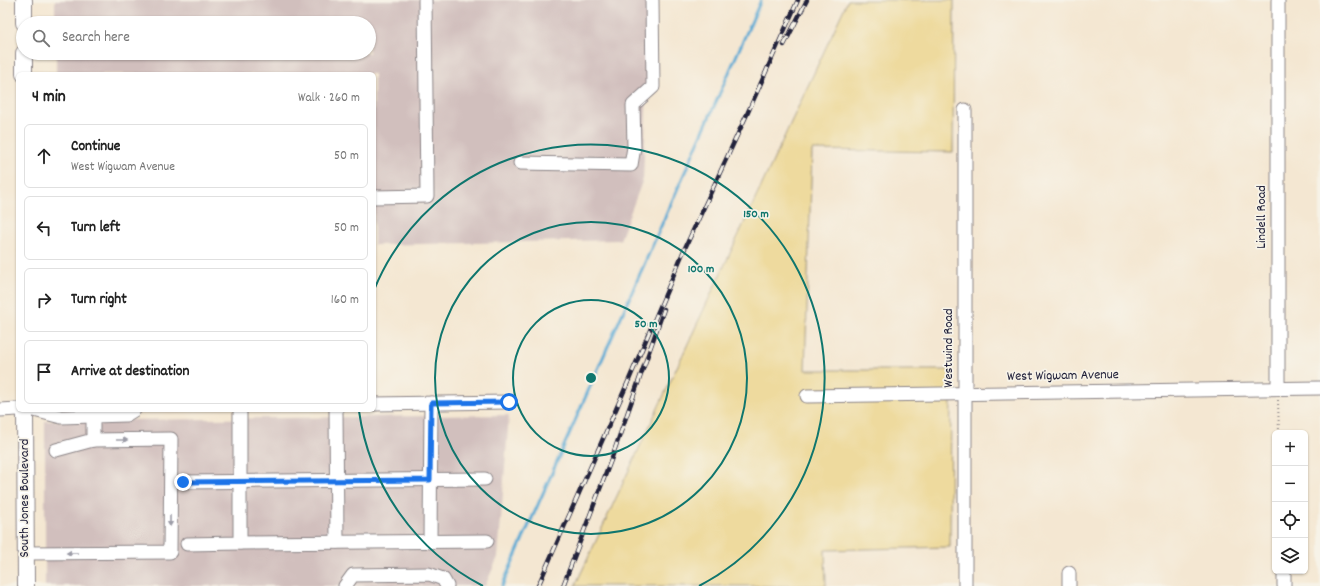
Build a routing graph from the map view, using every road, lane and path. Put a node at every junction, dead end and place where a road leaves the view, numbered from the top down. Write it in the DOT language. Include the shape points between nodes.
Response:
graph roads {
  1 [pos="24,0"];
  2 [pos="425,0"];
  3 [pos="652,0"];
  4 [pos="1278,0"];
  5 [pos="24,16"];
  6 [pos="24,60"];
  7 [pos="24,72"];
  8 [pos="965,110"];
  9 [pos="520,162"];
  10 [pos="376,197"];
  11 [pos="1278,388"];
  12 [pos="1320,388"];
  13 [pos="965,394"];
  14 [pos="808,396"];
  15 [pos="509,402"];
  16 [pos="431,403"];
  17 [pos="376,404"];
  18 [pos="16,408"];
  19 [pos="0,410"];
  20 [pos="25,412"];
  21 [pos="42,412"];
  22 [pos="131,412"];
  23 [pos="240,412"];
  24 [pos="336,412"];
  25 [pos="92,416"];
  26 [pos="1279,430"];
  27 [pos="92,440"];
  28 [pos="56,450"];
  29 [pos="485,479"];
  30 [pos="430,480"];
  31 [pos="183,482"];
  32 [pos="240,482"];
  33 [pos="337,482"];
  34 [pos="487,541"];
  35 [pos="337,542"];
  36 [pos="430,542"];
  37 [pos="240,543"];
  38 [pos="187,544"];
  39 [pos="26,553"];
  40 [pos="1284,574"];
  41 [pos="26,586"];
  42 [pos="345,586"];
  43 [pos="447,586"];
  44 [pos="965,586"];
  45 [pos="1284,586"];
  1 -- 5 [label="main road"];
  2 -- 10 [label="street" via="427,196"];
  3 -- 9 [label="street" via="653,86 633,105 634,147 631,165"];
  4 -- 11 [label="street, Lindell Road"];
  6 -- 7 [label="main road"];
  8 -- 13 [label="street, Westwind Road"];
  11 -- 12 [label="street, West Wigwam Avenue"];
  11 -- 13 [label="street, West Wigwam Avenue"];
  11 -- 26 [label="path"];
  13 -- 14 [label="street, West Wigwam Avenue"];
  13 -- 44 [label="street, Westwind Road"];
  15 -- 16 [label="street"];
  16 -- 17 [label="street"];
  16 -- 30 [label="street"];
  18 -- 19 [label="street"];
  20 -- 39 [label="main road, South Jones Boulevard"];
  21 -- 25 [label="street" via="61,417"];
  22 -- 25 [label="street" via="126,415"];
  23 -- 32 [label="street"];
  24 -- 33 [label="street"];
  25 -- 27 [label="street"];
  27 -- 28 [label="street"];
  27 -- 39 [label="street, one-way" via="171,439 170,552"];
  29 -- 30 [label="street"];
  30 -- 33 [label="street"];
  30 -- 36 [label="street"];
  31 -- 32 [label="street"];
  32 -- 33 [label="street"];
  32 -- 37 [label="street"];
  33 -- 35 [label="street"];
  34 -- 36 [label="street"];
  35 -- 36 [label="street"];
  35 -- 37 [label="street"];
  37 -- 38 [label="street"];
  39 -- 41 [label="main road, South Jones Boulevard"];
  40 -- 45 [label="street"];
  42 -- 43 [label="street" via="353,575 429,574 443,579"];
}
